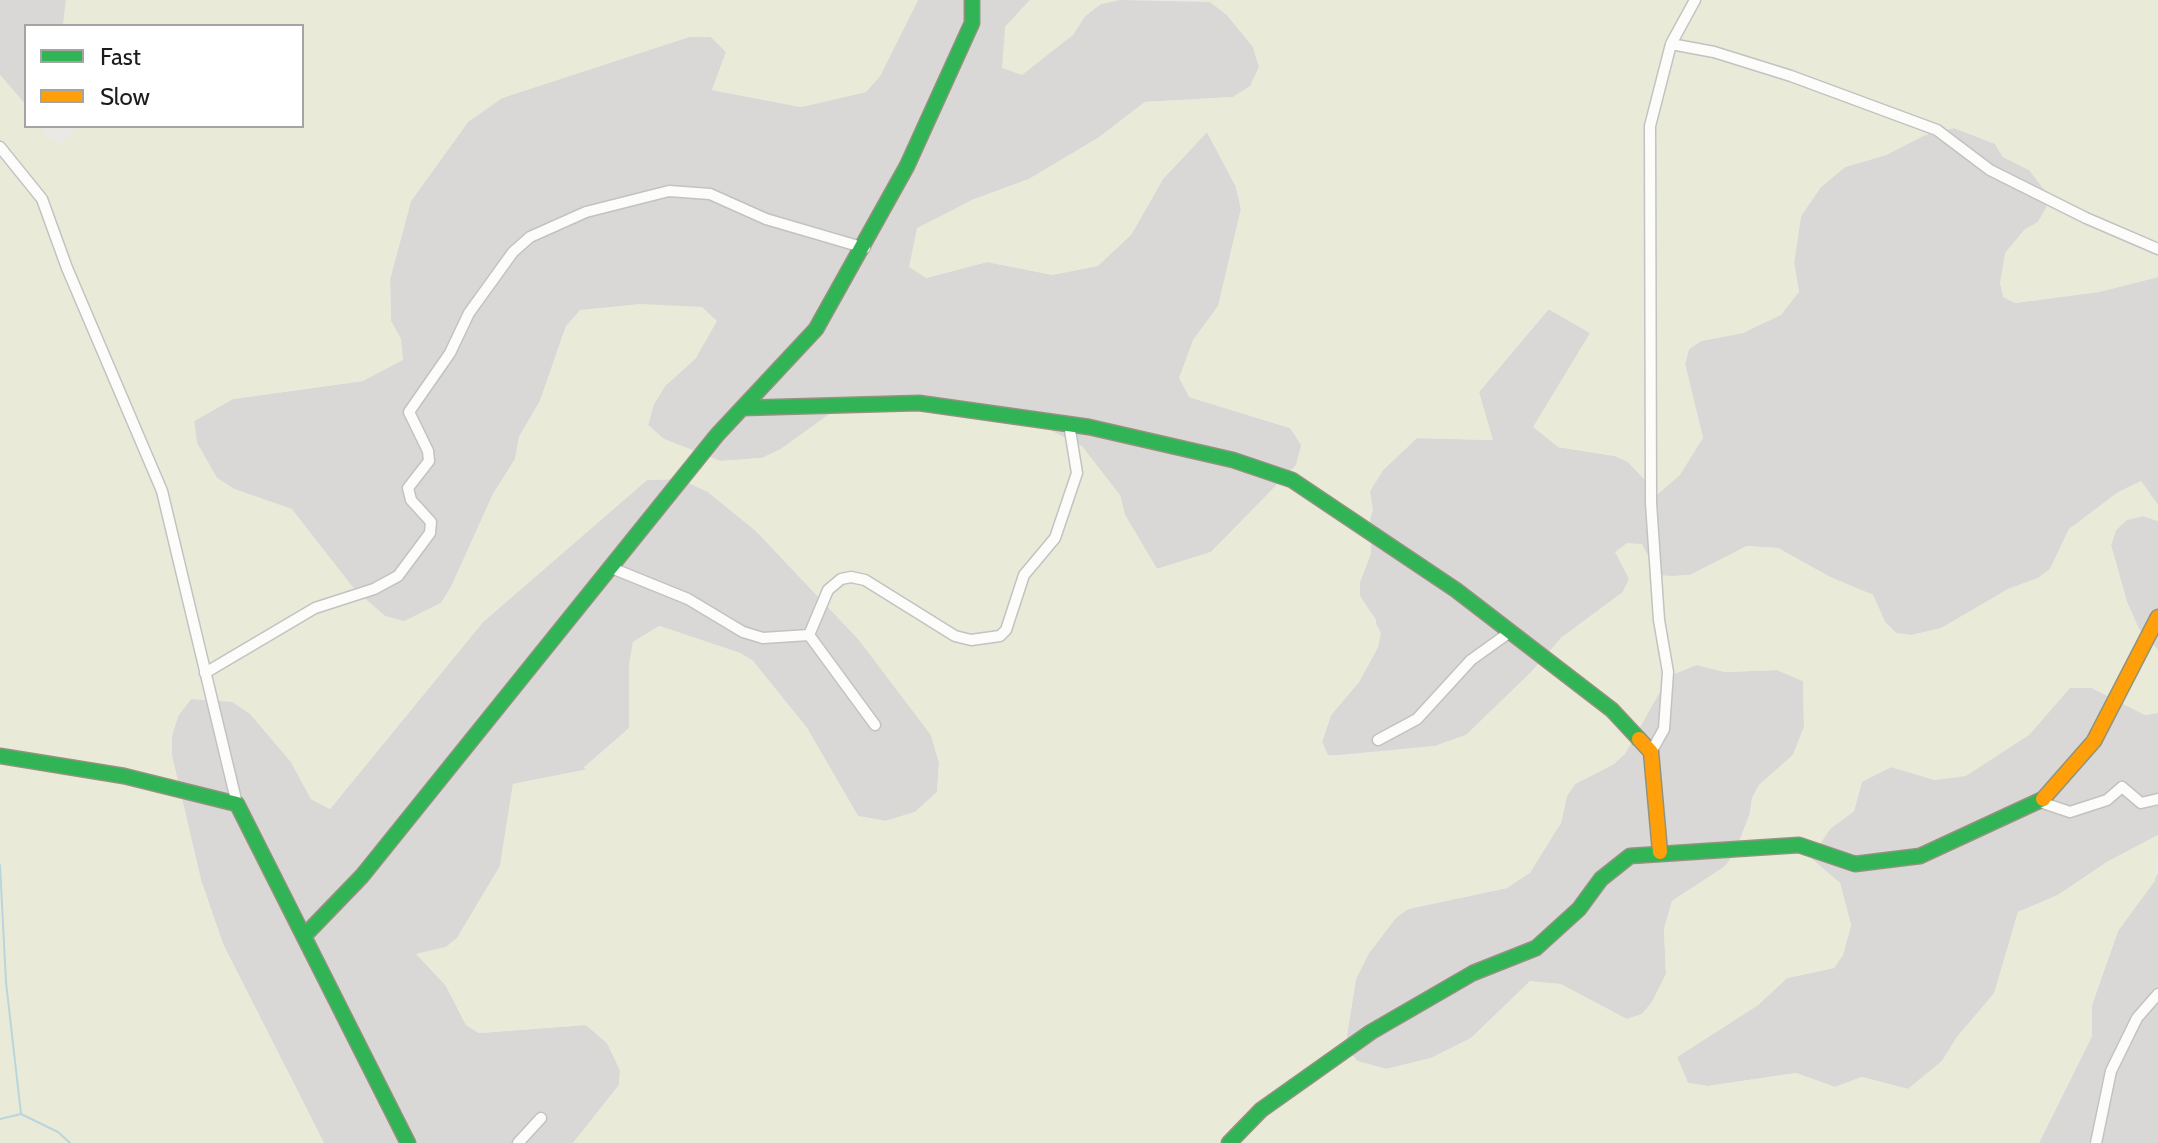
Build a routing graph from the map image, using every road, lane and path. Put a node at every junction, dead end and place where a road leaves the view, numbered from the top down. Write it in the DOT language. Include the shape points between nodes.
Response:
graph roads {
  1 [pos="972,0"];
  2 [pos="1695,0"];
  3 [pos="1671,44"];
  4 [pos="0,147"];
  5 [pos="865,248"];
  6 [pos="2158,249"];
  7 [pos="742,408"];
  8 [pos="1069,424"];
  9 [pos="614,569"];
  10 [pos="2158,617"];
  11 [pos="1510,632"];
  12 [pos="809,635"];
  13 [pos="205,673"];
  14 [pos="875,725"];
  15 [pos="1378,740"];
  16 [pos="1651,752"];
  17 [pos="0,756"];
  18 [pos="2158,799"];
  19 [pos="2040,802"];
  20 [pos="237,804"];
  21 [pos="1660,852"];
  22 [pos="306,934"];
  23 [pos="2158,994"];
  24 [pos="541,1118"];
  25 [pos="408,1143"];
  26 [pos="518,1143"];
  27 [pos="1229,1143"];
  28 [pos="2096,1143"];
  1 -- 5 [label="street" via="972,23"];
  2 -- 3 [label="street"];
  3 -- 6 [label="street" via="1791,76 1937,130 1990,170"];
  3 -- 16 [label="street" via="1650,126 1651,503 1668,672 1664,729"];
  4 -- 13 [label="street" via="42,199 162,491"];
  5 -- 7 [label="street" via="816,329"];
  5 -- 13 [label="street" via="766,219 710,194 669,191 586,212 530,237 469,313 450,353 409,412 429,461 408,488 411,500 431,522 430,533 398,576 315,608"];
  7 -- 8 [label="street" via="919,403"];
  7 -- 9 [label="street"];
  8 -- 11 [label="street" via="1233,460 1292,480"];
  8 -- 12 [label="street" via="1077,473 1055,538 1024,575 1000,636 955,636 865,580 851,577 828,590"];
  9 -- 12 [label="street" via="688,599 743,632 763,638"];
  9 -- 22 [label="street" via="362,876"];
  10 -- 19 [label="street" via="2094,741"];
  11 -- 15 [label="street" via="1471,660 1417,719"];
  11 -- 16 [label="street" via="1612,710"];
  12 -- 14 [label="street"];
  13 -- 20 [label="street"];
  16 -- 21 [label="street"];
  17 -- 20 [label="street" via="124,776"];
  18 -- 19 [label="street" via="2141,803 2122,787 2107,800 2070,812"];
  19 -- 21 [label="street" via="1920,856 1855,864 1799,845"];
  20 -- 22 [label="street"];
  21 -- 27 [label="street" via="1624,859 1536,948 1473,973 1371,1032 1261,1110"];
  22 -- 25 [label="street"];
  23 -- 28 [label="street" via="2137,1018 2111,1071"];
  24 -- 26 [label="street"];
}
